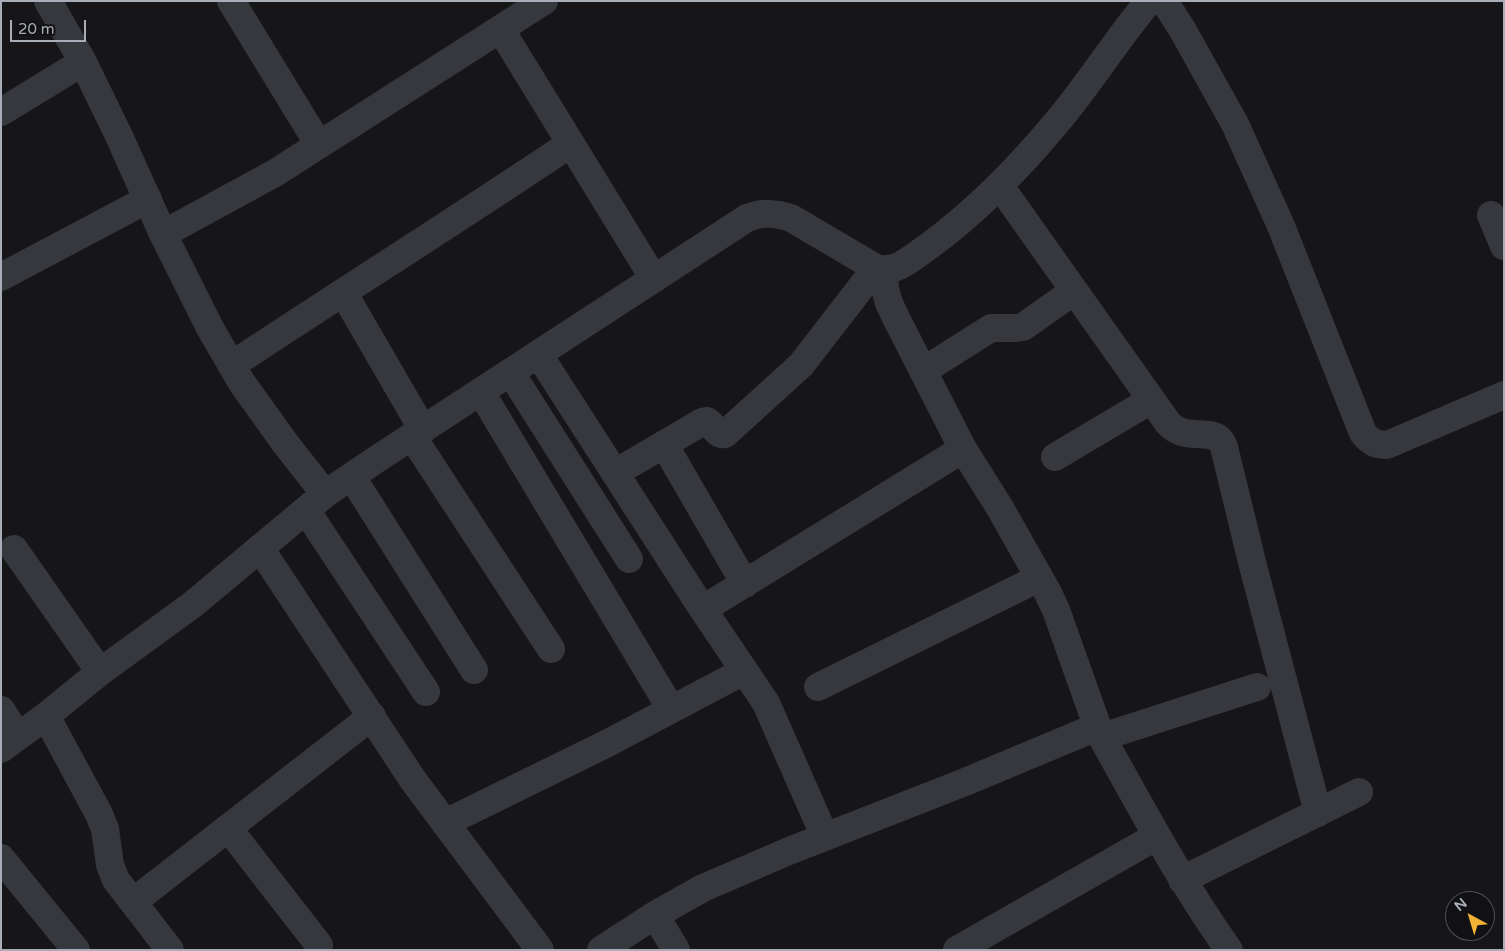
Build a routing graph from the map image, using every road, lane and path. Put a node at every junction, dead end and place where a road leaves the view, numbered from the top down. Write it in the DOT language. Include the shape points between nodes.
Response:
graph roads {
  1 [pos="48,1"];
  2 [pos="231,1"];
  3 [pos="1149,1"];
  4 [pos="1164,1"];
  5 [pos="533,4"];
  6 [pos="501,30"];
  7 [pos="83,62"];
  8 [pos="1,112"];
  9 [pos="570,144"];
  10 [pos="319,145"];
  11 [pos="1000,186"];
  12 [pos="148,199"];
  13 [pos="1491,215"];
  14 [pos="162,234"];
  15 [pos="1504,246"];
  16 [pos="880,270"];
  17 [pos="1,277"];
  18 [pos="654,279"];
  19 [pos="1074,291"];
  20 [pos="343,292"];
  21 [pos="539,355"];
  22 [pos="232,366"];
  23 [pos="923,371"];
  24 [pos="510,373"];
  25 [pos="481,392"];
  26 [pos="1504,395"];
  27 [pos="1151,400"];
  28 [pos="417,433"];
  29 [pos="664,444"];
  30 [pos="963,449"];
  31 [pos="1055,457"];
  32 [pos="615,473"];
  33 [pos="352,477"];
  34 [pos="316,502"];
  35 [pos="260,548"];
  36 [pos="14,549"];
  37 [pos="629,559"];
  38 [pos="1039,578"];
  39 [pos="745,584"];
  40 [pos="703,609"];
  41 [pos="551,649"];
  42 [pos="474,670"];
  43 [pos="744,671"];
  44 [pos="100,672"];
  45 [pos="818,687"];
  46 [pos="1257,687"];
  47 [pos="426,692"];
  48 [pos="670,709"];
  49 [pos="1,710"];
  50 [pos="46,716"];
  51 [pos="372,716"];
  52 [pos="1100,734"];
  53 [pos="10,742"];
  54 [pos="1359,792"];
  55 [pos="1318,812"];
  56 [pos="445,823"];
  57 [pos="228,828"];
  58 [pos="1158,836"];
  59 [pos="825,837"];
  60 [pos="1,858"];
  61 [pos="1182,880"];
  62 [pos="132,902"];
  63 [pos="655,915"];
  64 [pos="319,945"];
  65 [pos="76,950"];
  66 [pos="170,950"];
  67 [pos="540,950"];
  68 [pos="600,950"];
  69 [pos="676,950"];
  70 [pos="957,950"];
  71 [pos="1230,950"];
  1 -- 7 [label="street"];
  2 -- 10 [label="street"];
  3 -- 11 [label="street" via="1058,121"];
  4 -- 26 [label="street" via="1235,124 1281,226 1368,439 1387,445"];
  5 -- 6 [label="street"];
  6 -- 9 [label="street"];
  6 -- 10 [label="street"];
  7 -- 8 [label="street"];
  7 -- 12 [label="street"];
  9 -- 18 [label="street"];
  9 -- 20 [label="street"];
  10 -- 14 [label="street" via="275,173"];
  11 -- 16 [label="street" via="949,231 904,264"];
  11 -- 19 [label="street"];
  12 -- 14 [label="street"];
  12 -- 17 [label="street"];
  13 -- 15 [label="street"];
  14 -- 22 [label="street"];
  16 -- 18 [label="street" via="791,218 768,213 747,218"];
  16 -- 23 [label="street" via="889,303"];
  16 -- 29 [label="street" via="801,365 725,434 718,433 707,421"];
  18 -- 21 [label="street"];
  19 -- 23 [label="street" via="1022,327 991,328"];
  19 -- 27 [label="street"];
  20 -- 22 [label="street"];
  20 -- 28 [label="street"];
  21 -- 24 [label="street"];
  21 -- 32 [label="street"];
  22 -- 34 [label="street" via="285,443"];
  23 -- 30 [label="street"];
  24 -- 25 [label="street"];
  24 -- 37 [label="street"];
  25 -- 28 [label="street"];
  25 -- 48 [label="street"];
  27 -- 31 [label="street"];
  27 -- 55 [label="street" via="1174,430 1212,436 1224,447"];
  28 -- 33 [label="street"];
  28 -- 41 [label="street"];
  29 -- 32 [label="street"];
  29 -- 39 [label="street"];
  30 -- 38 [label="street"];
  30 -- 39 [label="street"];
  32 -- 40 [label="street"];
  33 -- 34 [label="street"];
  33 -- 42 [label="street"];
  34 -- 35 [label="street"];
  34 -- 47 [label="street"];
  35 -- 44 [label="street" via="192,605"];
  35 -- 51 [label="street"];
  36 -- 44 [label="street"];
  38 -- 45 [label="street"];
  38 -- 52 [label="street" via="1056,610"];
  39 -- 40 [label="street"];
  40 -- 43 [label="street"];
  43 -- 48 [label="street"];
  43 -- 59 [label="street" via="766,703"];
  44 -- 50 [label="street"];
  46 -- 52 [label="street" via="1102,737"];
  48 -- 56 [label="street"];
  49 -- 53 [label="street"];
  50 -- 53 [label="street"];
  50 -- 62 [label="street" via="99,814 105,829 110,865 116,880"];
  51 -- 56 [label="street"];
  51 -- 57 [label="street"];
  52 -- 58 [label="street"];
  52 -- 59 [label="street" via="1087,731"];
  54 -- 55 [label="street"];
  55 -- 61 [label="street"];
  56 -- 67 [label="street"];
  57 -- 62 [label="street"];
  57 -- 64 [label="street"];
  58 -- 61 [label="street"];
  58 -- 70 [label="street"];
  59 -- 63 [label="street" via="703,888"];
  60 -- 65 [label="street"];
  61 -- 71 [label="street"];
  62 -- 66 [label="street"];
  63 -- 68 [label="street"];
  63 -- 69 [label="street"];
}
